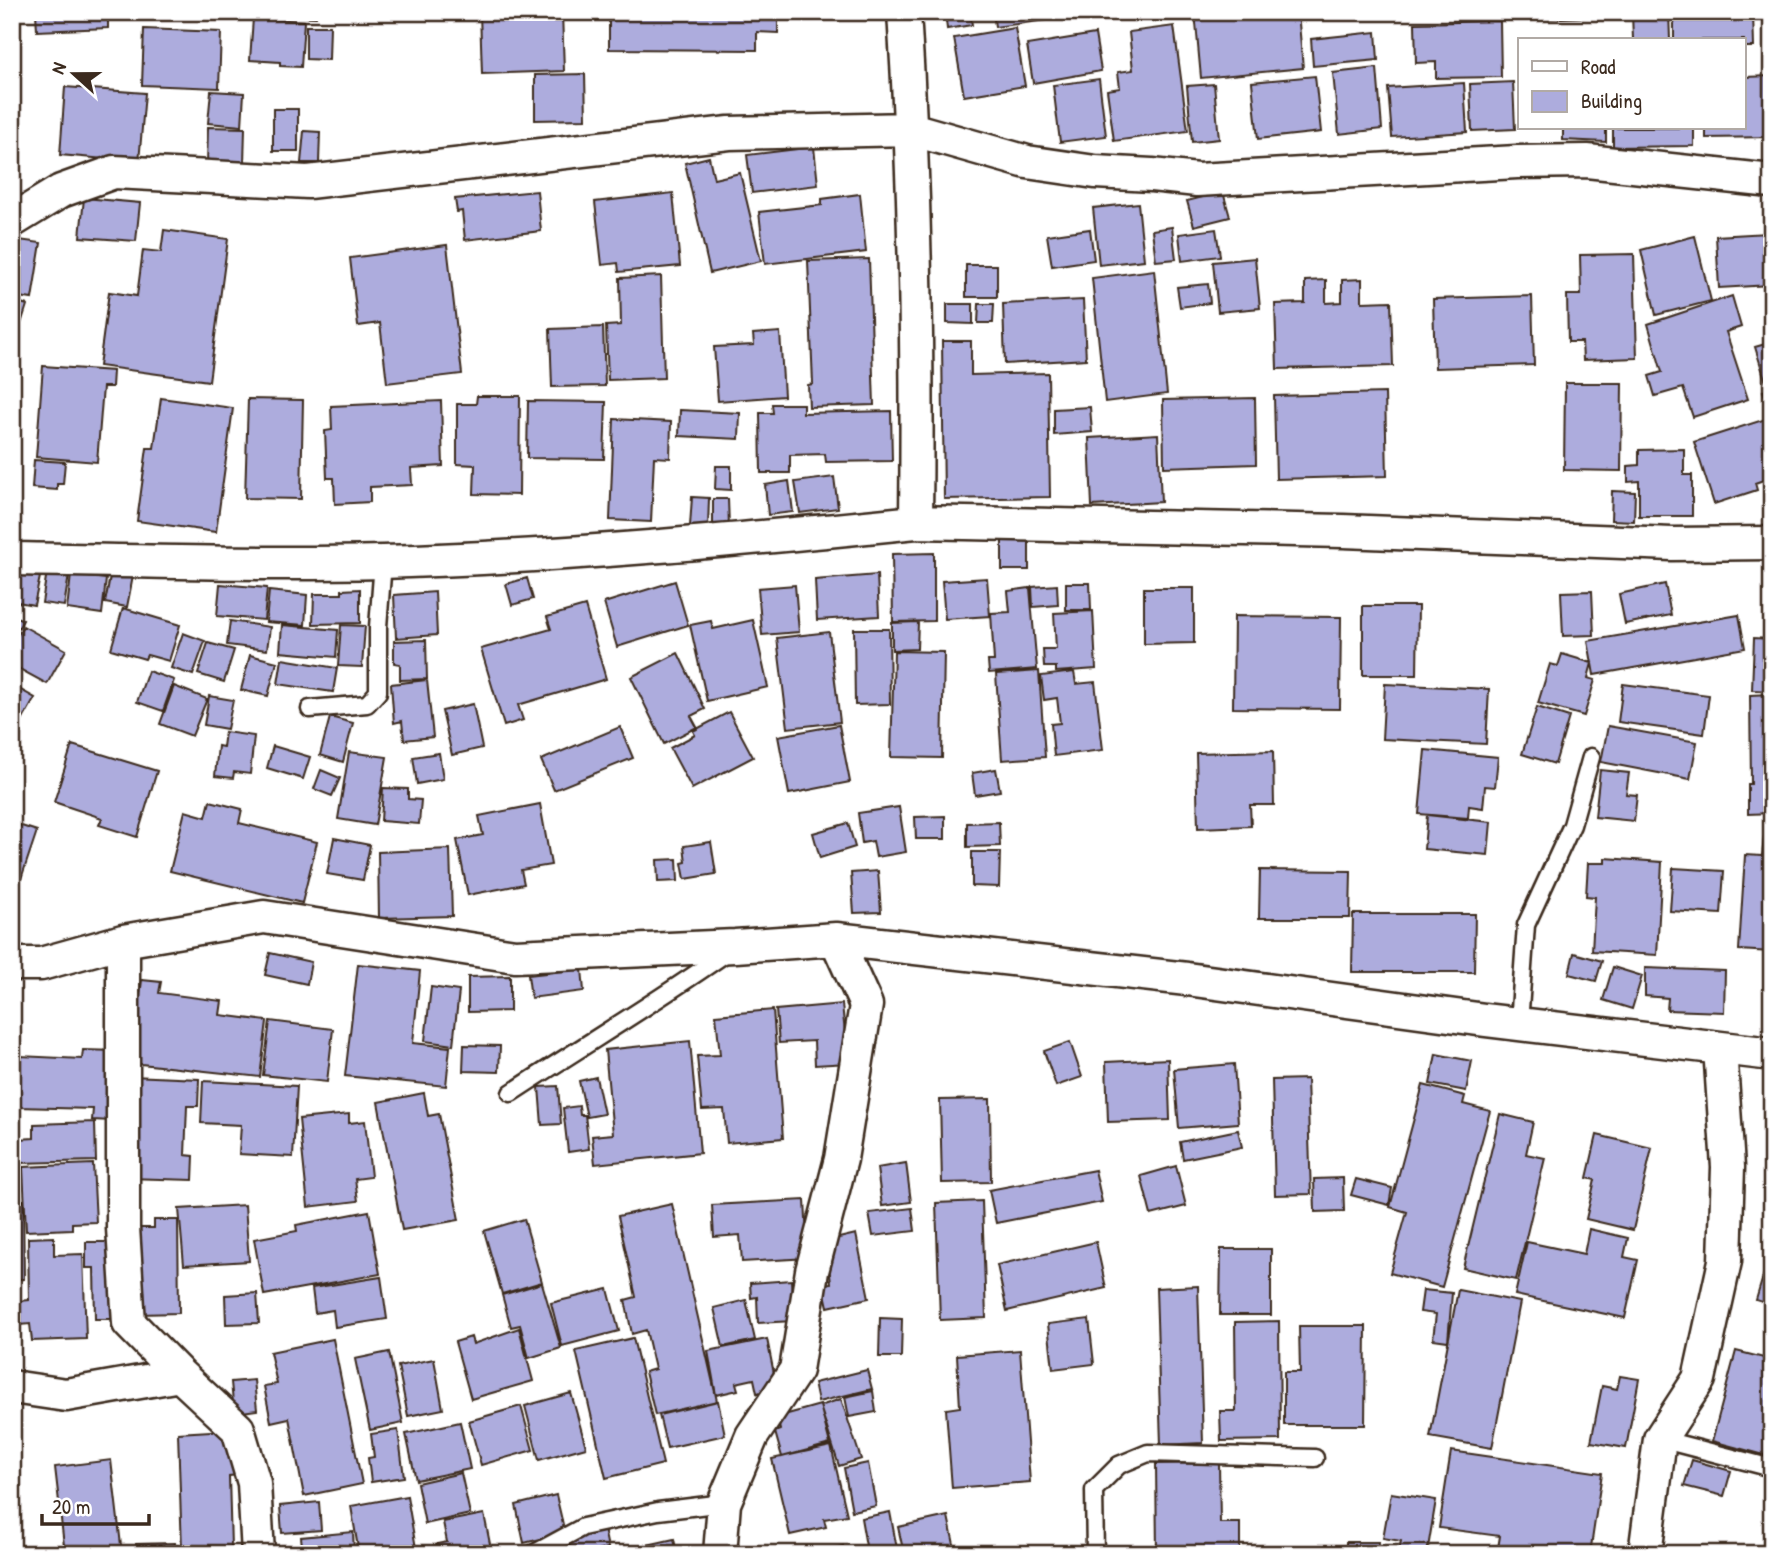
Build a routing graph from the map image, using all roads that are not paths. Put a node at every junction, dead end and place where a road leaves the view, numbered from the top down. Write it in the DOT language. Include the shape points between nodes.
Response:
graph roads {
  1 [pos="904,12"];
  2 [pos="911,129"];
  3 [pos="1772,181"];
  4 [pos="12,221"];
  5 [pos="916,522"];
  6 [pos="1772,543"];
  7 [pos="12,559"];
  8 [pos="383,562"];
  9 [pos="310,709"];
  10 [pos="1591,757"];
  11 [pos="836,939"];
  12 [pos="123,941"];
  13 [pos="734,946"];
  14 [pos="12,964"];
  15 [pos="1520,1024"];
  16 [pos="1720,1048"];
  17 [pos="1772,1054"];
  18 [pos="512,1093"];
  19 [pos="180,1374"];
  20 [pos="12,1387"];
  21 [pos="1660,1439"];
  22 [pos="1315,1458"];
  23 [pos="1772,1468"];
  24 [pos="724,1503"];
  25 [pos="258,1554"];
  26 [pos="533,1554"];
  27 [pos="720,1554"];
  28 [pos="1095,1554"];
  29 [pos="1645,1554"];
  1 -- 2 [label="street"];
  2 -- 3 [label="street" via="1027,162 1197,180 1587,161"];
  2 -- 4 [label="street" via="729,133 308,182 114,172 61,191"];
  2 -- 5 [label="street" via="918,360"];
  5 -- 6 [label="street"];
  5 -- 8 [label="street" via="655,548"];
  7 -- 8 [label="street"];
  8 -- 9 [label="lane" via="378,692 367,704"];
  10 -- 15 [label="lane" via="1572,825 1526,925"];
  11 -- 13 [label="street"];
  11 -- 15 [label="street" via="1187,979"];
  11 -- 24 [label="street" via="866,1005 841,1159 812,1271 796,1370 752,1436"];
  12 -- 13 [label="street" via="264,917 515,956"];
  12 -- 14 [label="street" via="41,964"];
  12 -- 19 [label="street" via="123,1228 129,1323"];
  13 -- 18 [label="lane"];
  15 -- 16 [label="street"];
  16 -- 17 [label="street"];
  16 -- 21 [label="street" via="1728,1167 1725,1261 1699,1379"];
  19 -- 20 [label="street" via="66,1395"];
  19 -- 25 [label="street" via="238,1429 254,1483"];
  21 -- 23 [label="lane"];
  21 -- 29 [label="street"];
  22 -- 28 [label="lane" via="1148,1452 1119,1465 1094,1490"];
  24 -- 26 [label="lane" via="583,1527"];
  24 -- 27 [label="street"];
}
